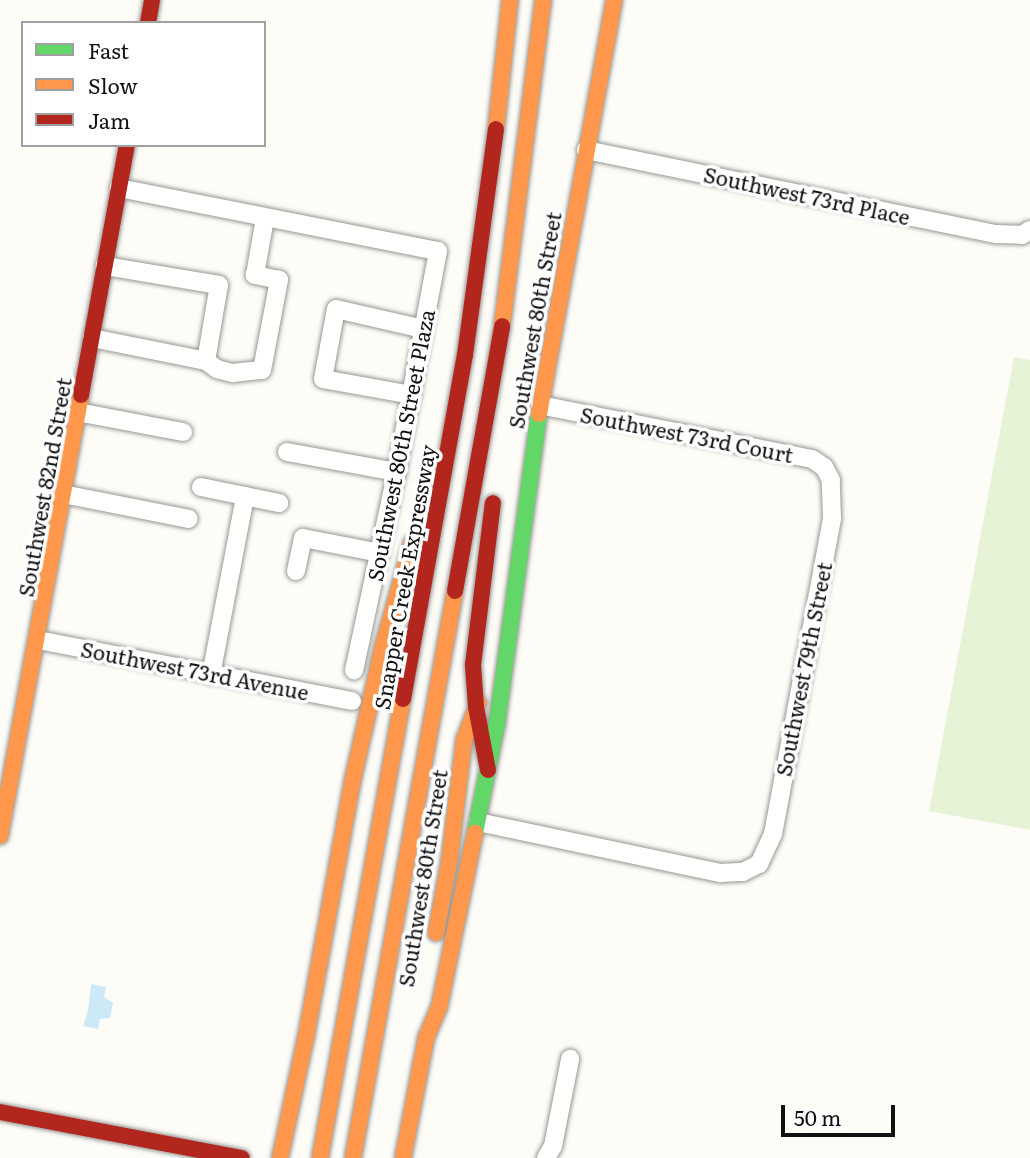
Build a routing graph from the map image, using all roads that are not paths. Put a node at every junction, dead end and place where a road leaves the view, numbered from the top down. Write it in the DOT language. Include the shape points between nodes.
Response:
graph roads {
  1 [pos="152,0"];
  2 [pos="510,0"];
  3 [pos="544,0"];
  4 [pos="614,0"];
  5 [pos="148,21"];
  6 [pos="127,147"];
  7 [pos="586,150"];
  8 [pos="119,188"];
  9 [pos="265,218"];
  10 [pos="1029,231"];
  11 [pos="513,254"];
  12 [pos="105,266"];
  13 [pos="423,330"];
  14 [pos="92,338"];
  15 [pos="465,355"];
  16 [pos="206,360"];
  17 [pos="507,394"];
  18 [pos="412,395"];
  19 [pos="540,405"];
  20 [pos="78,412"];
  21 [pos="183,432"];
  22 [pos="287,452"];
  23 [pos="397,472"];
  24 [pos="828,472"];
  25 [pos="201,487"];
  26 [pos="495,490"];
  27 [pos="63,494"];
  28 [pos="245,496"];
  29 [pos="279,503"];
  30 [pos="189,519"];
  31 [pos="380,553"];
  32 [pos="296,571"];
  33 [pos="38,640"];
  34 [pos="505,650"];
  35 [pos="354,670"];
  36 [pos="211,675"];
  37 [pos="352,701"];
  38 [pos="476,707"];
  39 [pos="488,769"];
  40 [pos="478,822"];
  41 [pos="0,836"];
  42 [pos="434,944"];
  43 [pos="426,989"];
  44 [pos="426,1038"];
  45 [pos="570,1059"];
  46 [pos="0,1112"];
  47 [pos="552,1154"];
  48 [pos="242,1158"];
  49 [pos="280,1158"];
  50 [pos="320,1158"];
  51 [pos="353,1158"];
  52 [pos="403,1158"];
  1 -- 5 [label="main road"];
  2 -- 15 [label="main road, Snapper Creek Expressway"];
  3 -- 11 [label="main road"];
  4 -- 7 [label="main road, Southwest 80th Street"];
  6 -- 8 [label="main road, Southwest 82nd Street"];
  7 -- 10 [label="street, Southwest 73rd Place" via="997,234 1014,236"];
  7 -- 19 [label="main road, Southwest 80th Street"];
  8 -- 9 [label="street, Southwest 80th Street Plaza"];
  8 -- 12 [label="main road, Southwest 82nd Street"];
  9 -- 13 [label="street, Southwest 80th Street Plaza" via="438,251"];
  9 -- 16 [label="street" via="255,275 279,280 262,370 232,373"];
  11 -- 17 [label="main road" via="521,288"];
  11 -- 51 [label="main road"];
  12 -- 14 [label="main road, Southwest 82nd Street"];
  12 -- 16 [label="street" via="219,285"];
  13 -- 18 [label="street, Southwest 80th Street Plaza"];
  13 -- 18 [label="street" via="336,309 323,379"];
  14 -- 16 [label="street"];
  14 -- 20 [label="main road, Southwest 82nd Street"];
  15 -- 49 [label="main road" via="383,646"];
  15 -- 50 [label="main road, Snapper Creek Expressway"];
  18 -- 23 [label="street, Southwest 80th Street Plaza"];
  19 -- 24 [label="street, Southwest 73rd Court" via="803,456"];
  19 -- 34 [label="main road, Southwest 80th Street"];
  20 -- 21 [label="street"];
  20 -- 27 [label="main road, Southwest 82nd Street"];
  22 -- 23 [label="street"];
  23 -- 31 [label="street, Southwest 80th Street Plaza"];
  24 -- 40 [label="street, Southwest 79th Street" via="833,489 832,518 773,834 759,864 743,872 721,873"];
  25 -- 28 [label="street"];
  26 -- 38 [label="main road" via="473,665"];
  27 -- 30 [label="street"];
  27 -- 33 [label="main road, Southwest 82nd Street"];
  28 -- 29 [label="street"];
  28 -- 36 [label="street"];
  31 -- 32 [label="street" via="303,538"];
  31 -- 35 [label="street, Southwest 80th Street Plaza"];
  33 -- 36 [label="street, Southwest 73rd Avenue"];
  33 -- 41 [label="main road, Southwest 82nd Street"];
  34 -- 38 [label="main road, Southwest 80th Street"];
  34 -- 39 [label="main road, Southwest 80th Street" via="505,677"];
  36 -- 37 [label="street, Southwest 73rd Avenue"];
  38 -- 39 [label="main road"];
  38 -- 42 [label="main road, Southwest 80th Street" via="466,728"];
  39 -- 40 [label="main road, Southwest 80th Street"];
  40 -- 44 [label="main road, Southwest 80th Street" via="439,1008"];
  43 -- 44 [label="main road, Southwest 80th Street"];
  44 -- 52 [label="main road, Southwest 80th Street"];
  45 -- 47 [label="street"];
  46 -- 48 [label="main road"];
}
